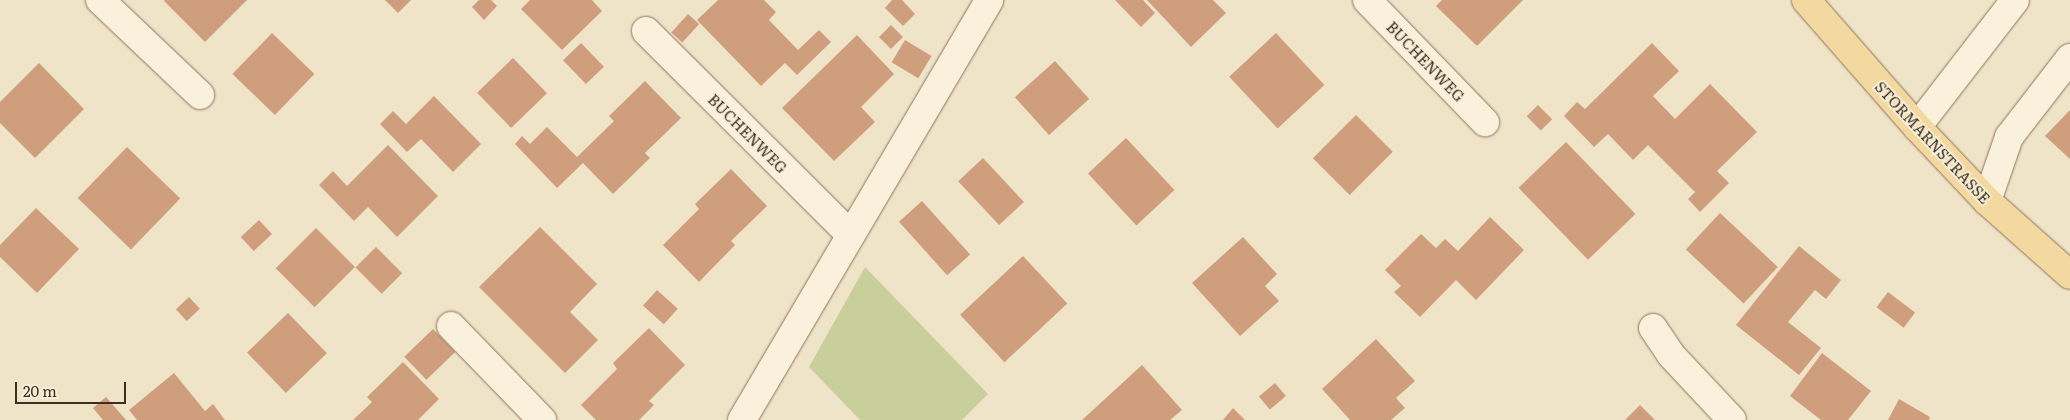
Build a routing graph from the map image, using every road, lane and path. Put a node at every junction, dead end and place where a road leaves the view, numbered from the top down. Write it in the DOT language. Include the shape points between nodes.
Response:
graph roads {
  1 [pos="100,0"];
  2 [pos="989,0"];
  3 [pos="1367,0"];
  4 [pos="1806,0"];
  5 [pos="2015,0"];
  6 [pos="646,31"];
  7 [pos="2070,58"];
  8 [pos="200,95"];
  9 [pos="1485,122"];
  10 [pos="1917,127"];
  11 [pos="1988,201"];
  12 [pos="851,235"];
  13 [pos="2070,275"];
  14 [pos="451,326"];
  15 [pos="1653,328"];
  16 [pos="542,420"];
  17 [pos="742,420"];
  18 [pos="1732,420"];
  1 -- 8 [label="street"];
  2 -- 12 [label="street"];
  3 -- 9 [label="street, BUCHENWEG"];
  4 -- 10 [label="main road, STORMARNSTRASSE"];
  5 -- 10 [label="street"];
  6 -- 12 [label="street, BUCHENWEG"];
  7 -- 11 [label="street" via="2010,137"];
  10 -- 11 [label="main road, STORMARNSTRASSE"];
  11 -- 13 [label="main road, STORMARNSTRASSE"];
  12 -- 17 [label="street"];
  14 -- 16 [label="street"];
  15 -- 18 [label="street" via="1671,355"];
}
